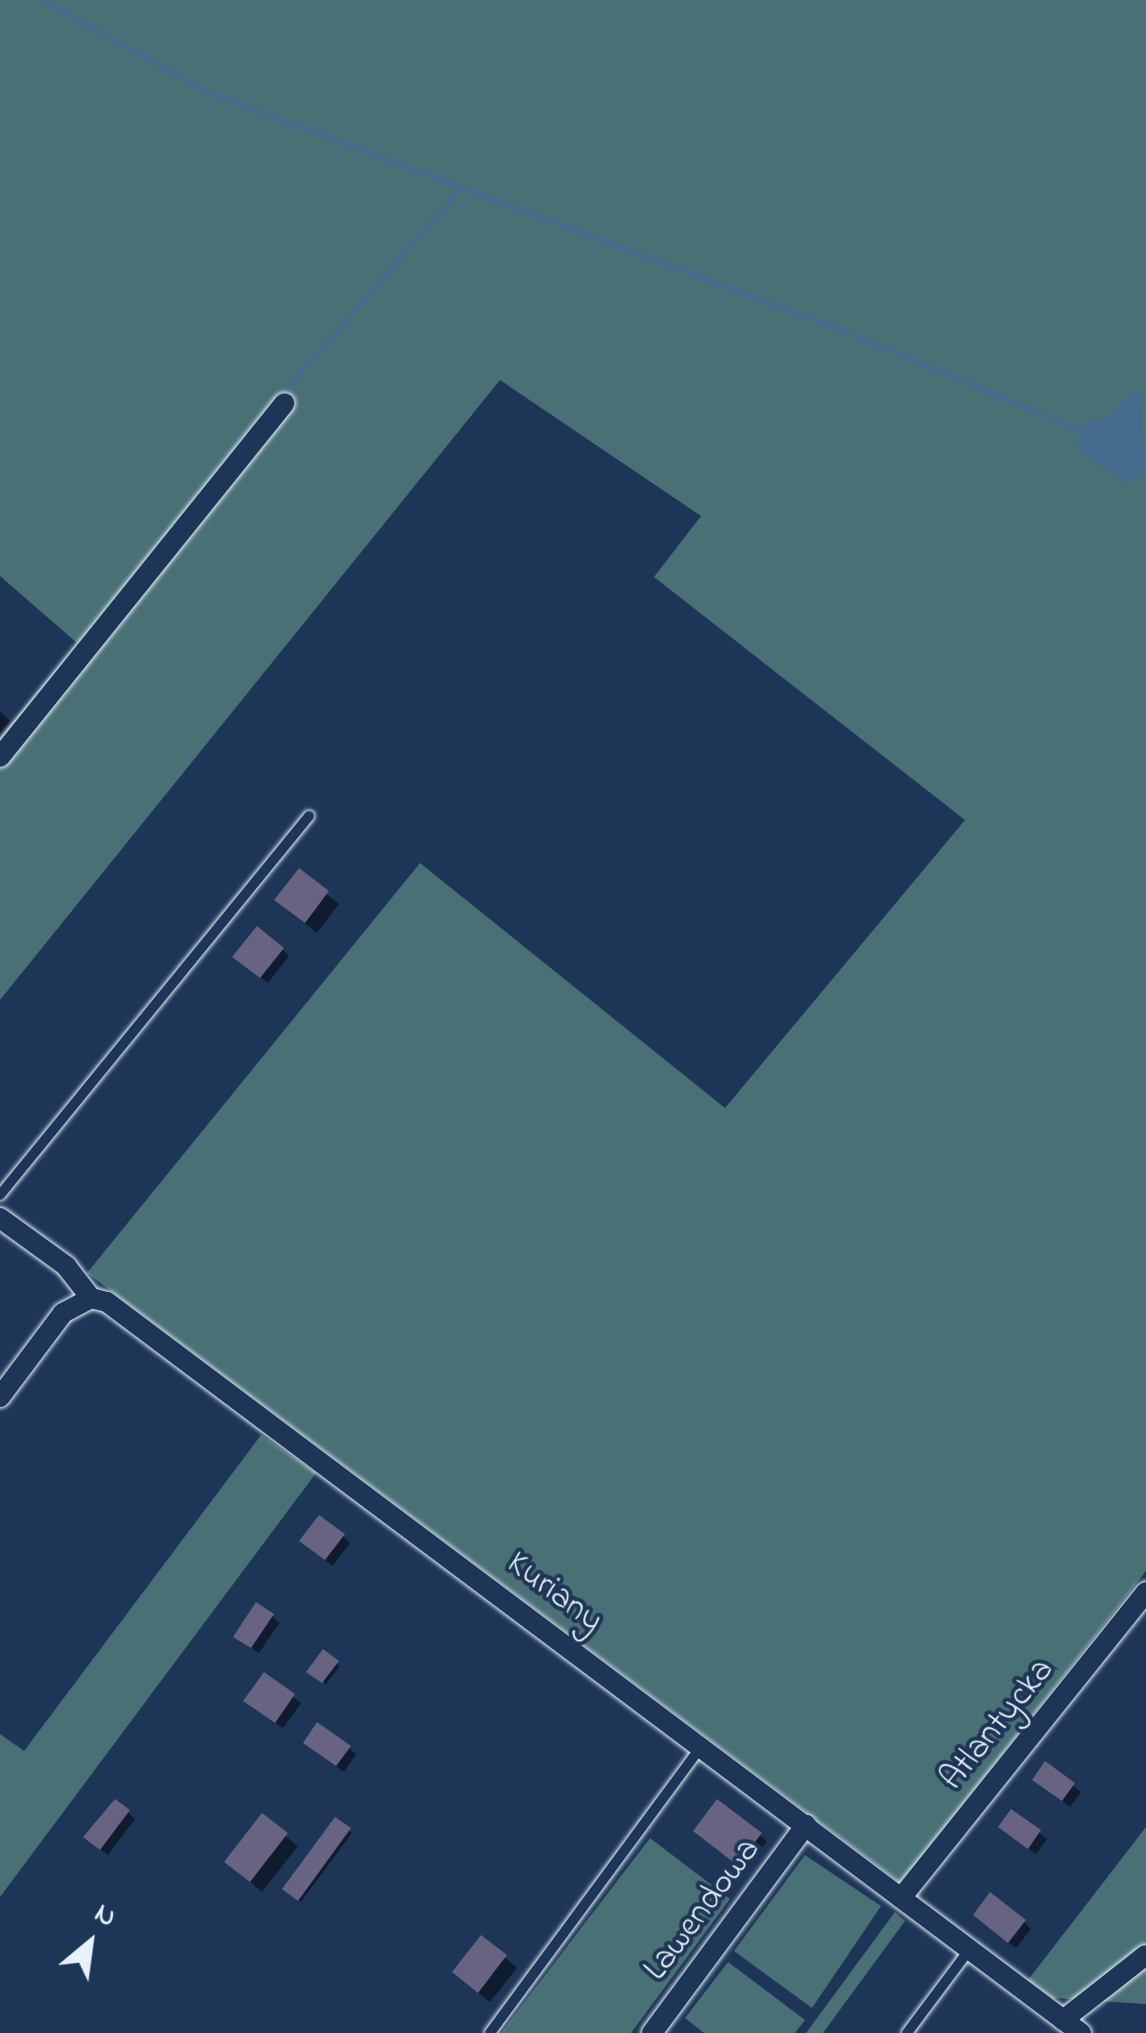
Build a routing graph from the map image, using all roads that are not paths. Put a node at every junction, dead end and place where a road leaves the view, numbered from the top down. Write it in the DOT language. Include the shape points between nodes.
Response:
graph roads {
  1 [pos="285,403"];
  2 [pos="0,756"];
  3 [pos="308,816"];
  4 [pos="0,1195"];
  5 [pos="0,1218"];
  6 [pos="90,1298"];
  7 [pos="0,1397"];
  8 [pos="1146,1592"];
  9 [pos="702,1745"];
  10 [pos="806,1825"];
  11 [pos="901,1898"];
  12 [pos="969,1950"];
  13 [pos="1146,1955"];
  14 [pos="1070,2014"];
  15 [pos="490,2033"];
  16 [pos="652,2033"];
  17 [pos="908,2033"];
  18 [pos="1081,2033"];
  1 -- 2 [label="street"];
  3 -- 4 [label="lane"];
  5 -- 6 [label="street" via="66,1266"];
  6 -- 7 [label="street" via="63,1314"];
  6 -- 9 [label="street, Kuriany" via="126,1314"];
  8 -- 11 [label="street, Atlantycka"];
  9 -- 10 [label="street, Kuriany"];
  9 -- 15 [label="lane"];
  10 -- 11 [label="street, Kuriany"];
  10 -- 16 [label="street, Lawendowa"];
  11 -- 12 [label="street, Kuriany"];
  12 -- 14 [label="street, Kuriany"];
  12 -- 17 [label="lane"];
  13 -- 14 [label="street"];
  14 -- 18 [label="street, Kuriany"];
}
